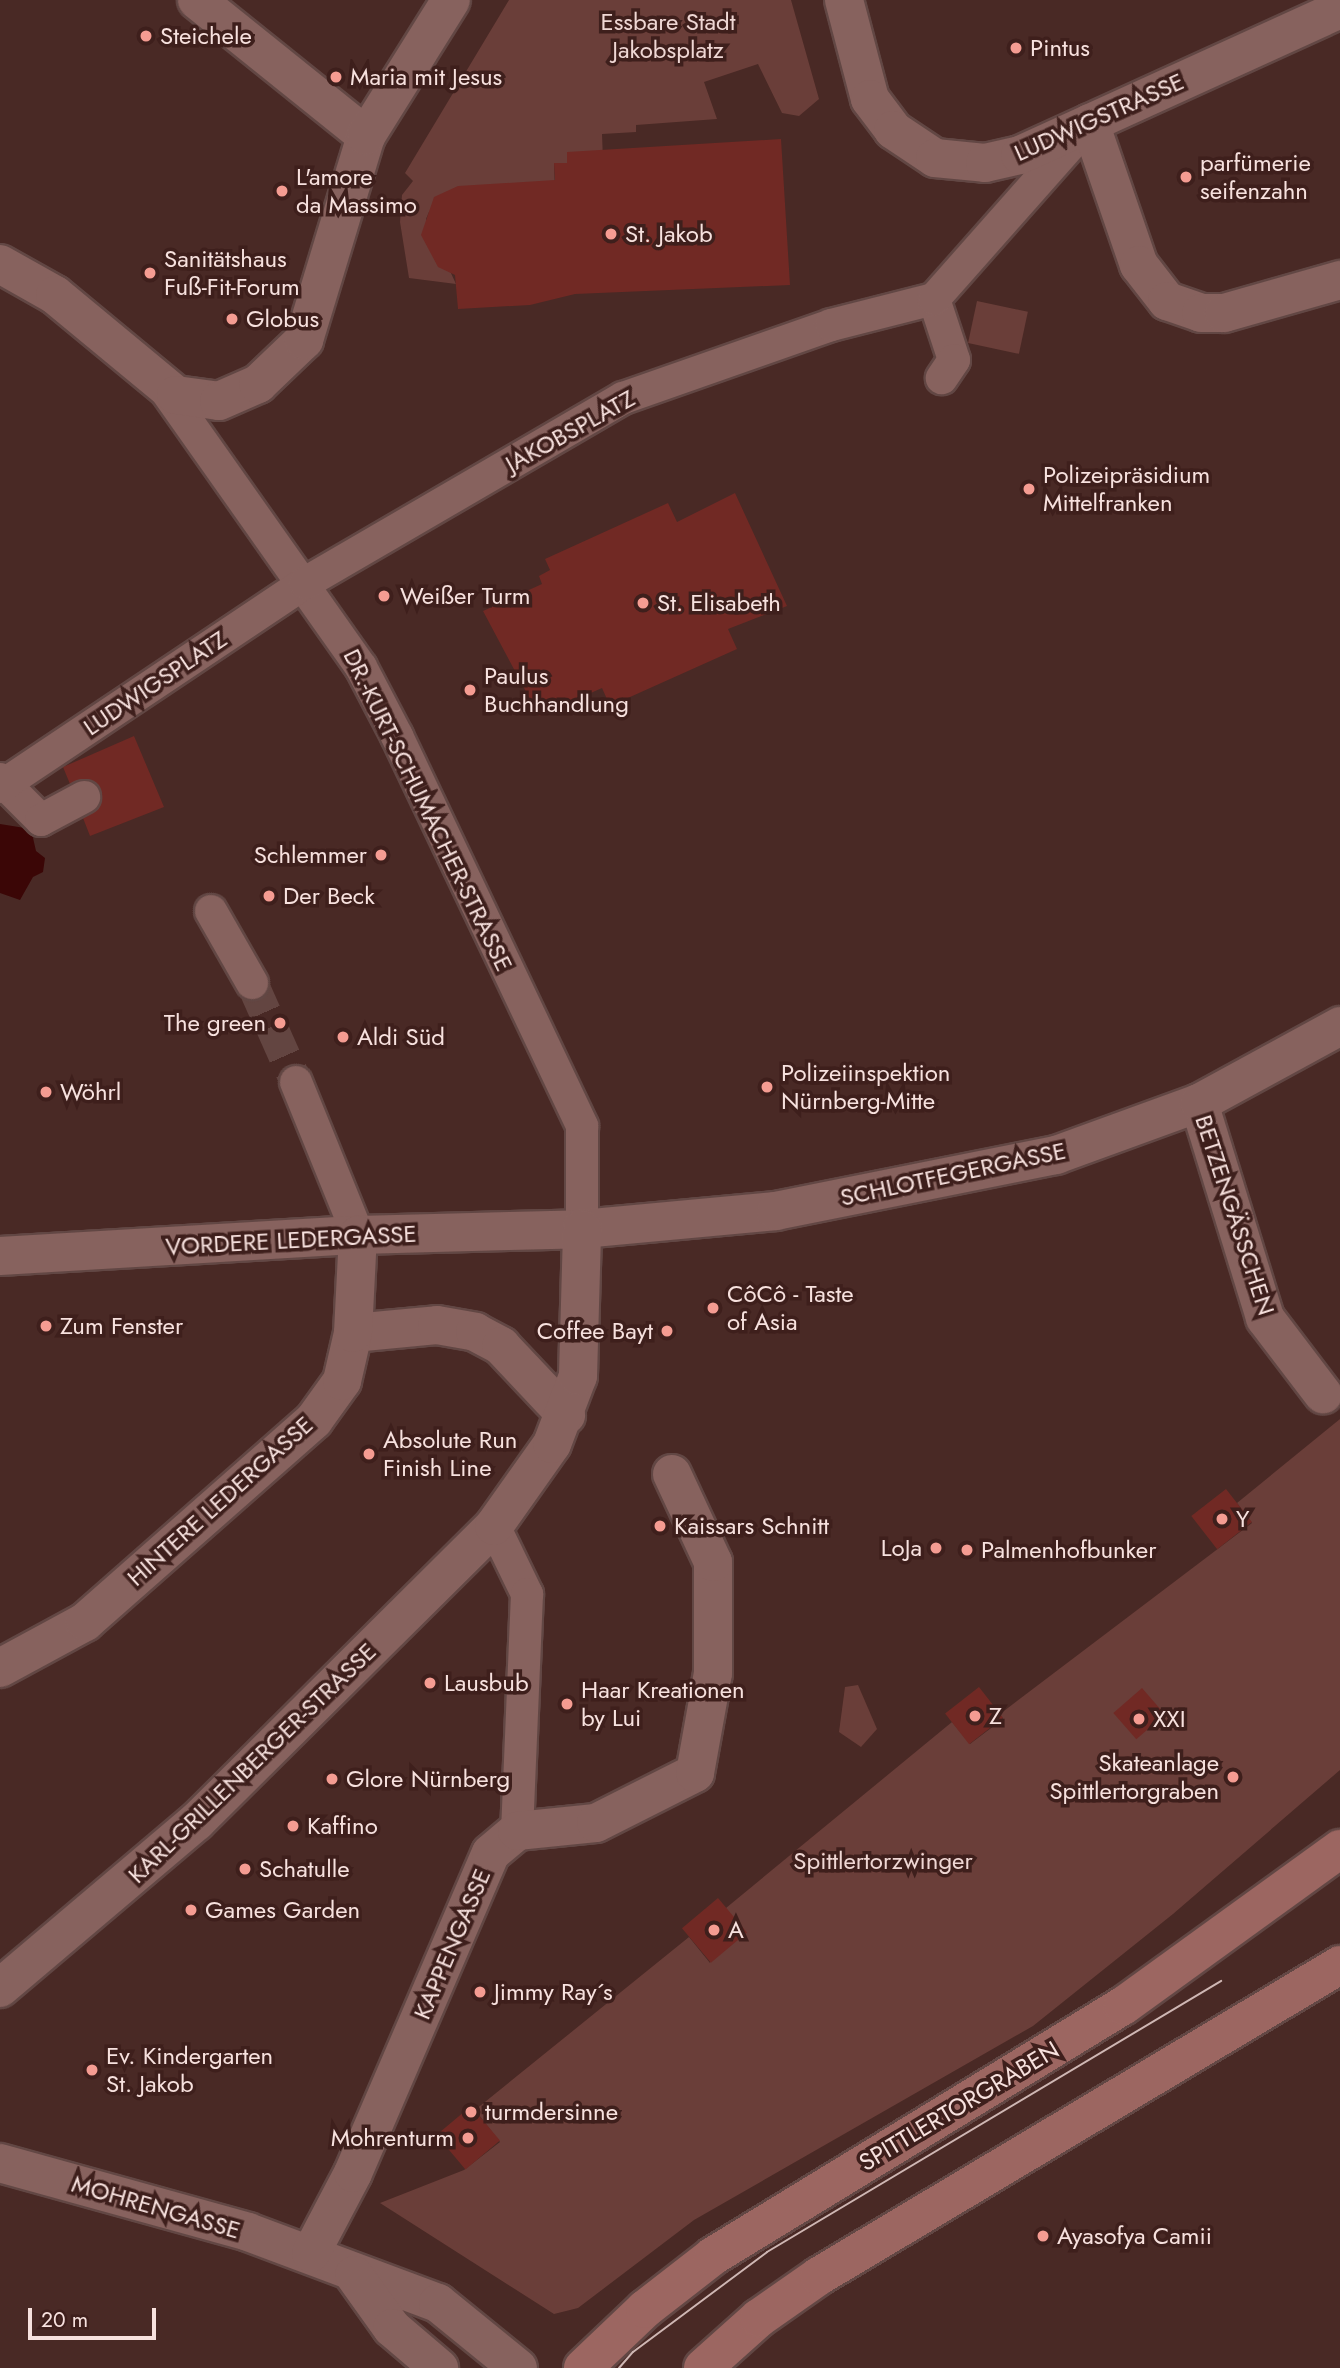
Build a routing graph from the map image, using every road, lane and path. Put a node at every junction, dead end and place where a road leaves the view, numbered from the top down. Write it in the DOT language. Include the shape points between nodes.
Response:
graph roads {
  1 [pos="197,0"];
  2 [pos="451,0"];
  3 [pos="844,0"];
  4 [pos="1340,9"];
  5 [pos="1090,123"];
  6 [pos="366,136"];
  7 [pos="0,264"];
  8 [pos="1340,280"];
  9 [pos="934,299"];
  10 [pos="942,378"];
  11 [pos="162,385"];
  12 [pos="305,583"];
  13 [pos="2,783"];
  14 [pos="84,797"];
  15 [pos="211,911"];
  16 [pos="252,983"];
  17 [pos="1340,1026"];
  18 [pos="296,1083"];
  19 [pos="1199,1103"];
  20 [pos="582,1229"];
  21 [pos="358,1235"];
  22 [pos="0,1256"];
  23 [pos="353,1333"];
  24 [pos="1323,1394"];
  25 [pos="566,1415"];
  26 [pos="672,1474"];
  27 [pos="494,1526"];
  28 [pos="0,1668"];
  29 [pos="517,1831"];
  30 [pos="1340,1849"];
  31 [pos="1340,1965"];
  32 [pos="0,1989"];
  33 [pos="0,2163"];
  34 [pos="311,2253"];
  35 [pos="354,2275"];
  36 [pos="439,2368"];
  37 [pos="518,2368"];
  38 [pos="583,2368"];
  39 [pos="703,2368"];
  1 -- 6 [label="street"];
  2 -- 6 [label="street"];
  3 -- 5 [label="street, LUDWIGSTRASSE" via="870,99 912,147 958,163 1020,155"];
  4 -- 5 [label="street, LUDWIGSTRASSE"];
  5 -- 8 [label="street" via="1151,285 1184,309 1224,313"];
  5 -- 9 [label="street"];
  6 -- 11 [label="street" via="312,320 290,356 258,384 219,401 188,400"];
  7 -- 11 [label="street, DR.-KURT-SCHUMACHER-STRASSE" via="55,295"];
  9 -- 10 [label="street" via="954,359"];
  9 -- 12 [label="street, JAKOBSPLATZ" via="831,325 623,398"];
  11 -- 12 [label="street, DR.-KURT-SCHUMACHER-STRASSE"];
  12 -- 13 [label="street, LUDWIGSPLATZ"];
  12 -- 20 [label="street, DR.-KURT-SCHUMACHER-STRASSE" via="367,678 582,1126"];
  13 -- 14 [label="street, LUDWIGSPLATZ" via="41,820"];
  15 -- 16 [label="street"];
  17 -- 19 [label="street, SCHLOTFEGERGASSE"];
  18 -- 21 [label="street"];
  19 -- 20 [label="street, SCHLOTFEGERGASSE" via="1056,1155 776,1211"];
  19 -- 24 [label="street, BETZENGÄSSCHEN" via="1265,1318"];
  20 -- 21 [label="street, VORDERE LEDERGASSE"];
  20 -- 25 [label="street, KARL-GRILLENBERGER-STRASSE" via="583,1336"];
  21 -- 22 [label="street, VORDERE LEDERGASSE"];
  21 -- 23 [label="street, HINTERE LEDERGASSE"];
  23 -- 25 [label="street" via="437,1325 475,1332 501,1346"];
  23 -- 28 [label="street, HINTERE LEDERGASSE" via="342,1381 314,1420 85,1622"];
  25 -- 27 [label="street, KARL-GRILLENBERGER-STRASSE" via="534,1473"];
  26 -- 29 [label="street" via="713,1562 713,1673 695,1773 596,1823"];
  27 -- 29 [label="street" via="527,1594"];
  27 -- 32 [label="street, KARL-GRILLENBERGER-STRASSE" via="196,1822"];
  29 -- 34 [label="street, KAPPENGASSE" via="491,1853 354,2173"];
  30 -- 38 [label="main road, SPITTLERTORGRABEN" via="1123,2006 713,2256 645,2309"];
  31 -- 39 [label="main road" via="819,2276 759,2318"];
  33 -- 34 [label="street, MOHRENGASSE"];
  34 -- 35 [label="street, MOHRENGASSE"];
  35 -- 36 [label="street" via="391,2328"];
  35 -- 37 [label="street, MOHRENGASSE" via="438,2303"];
}
